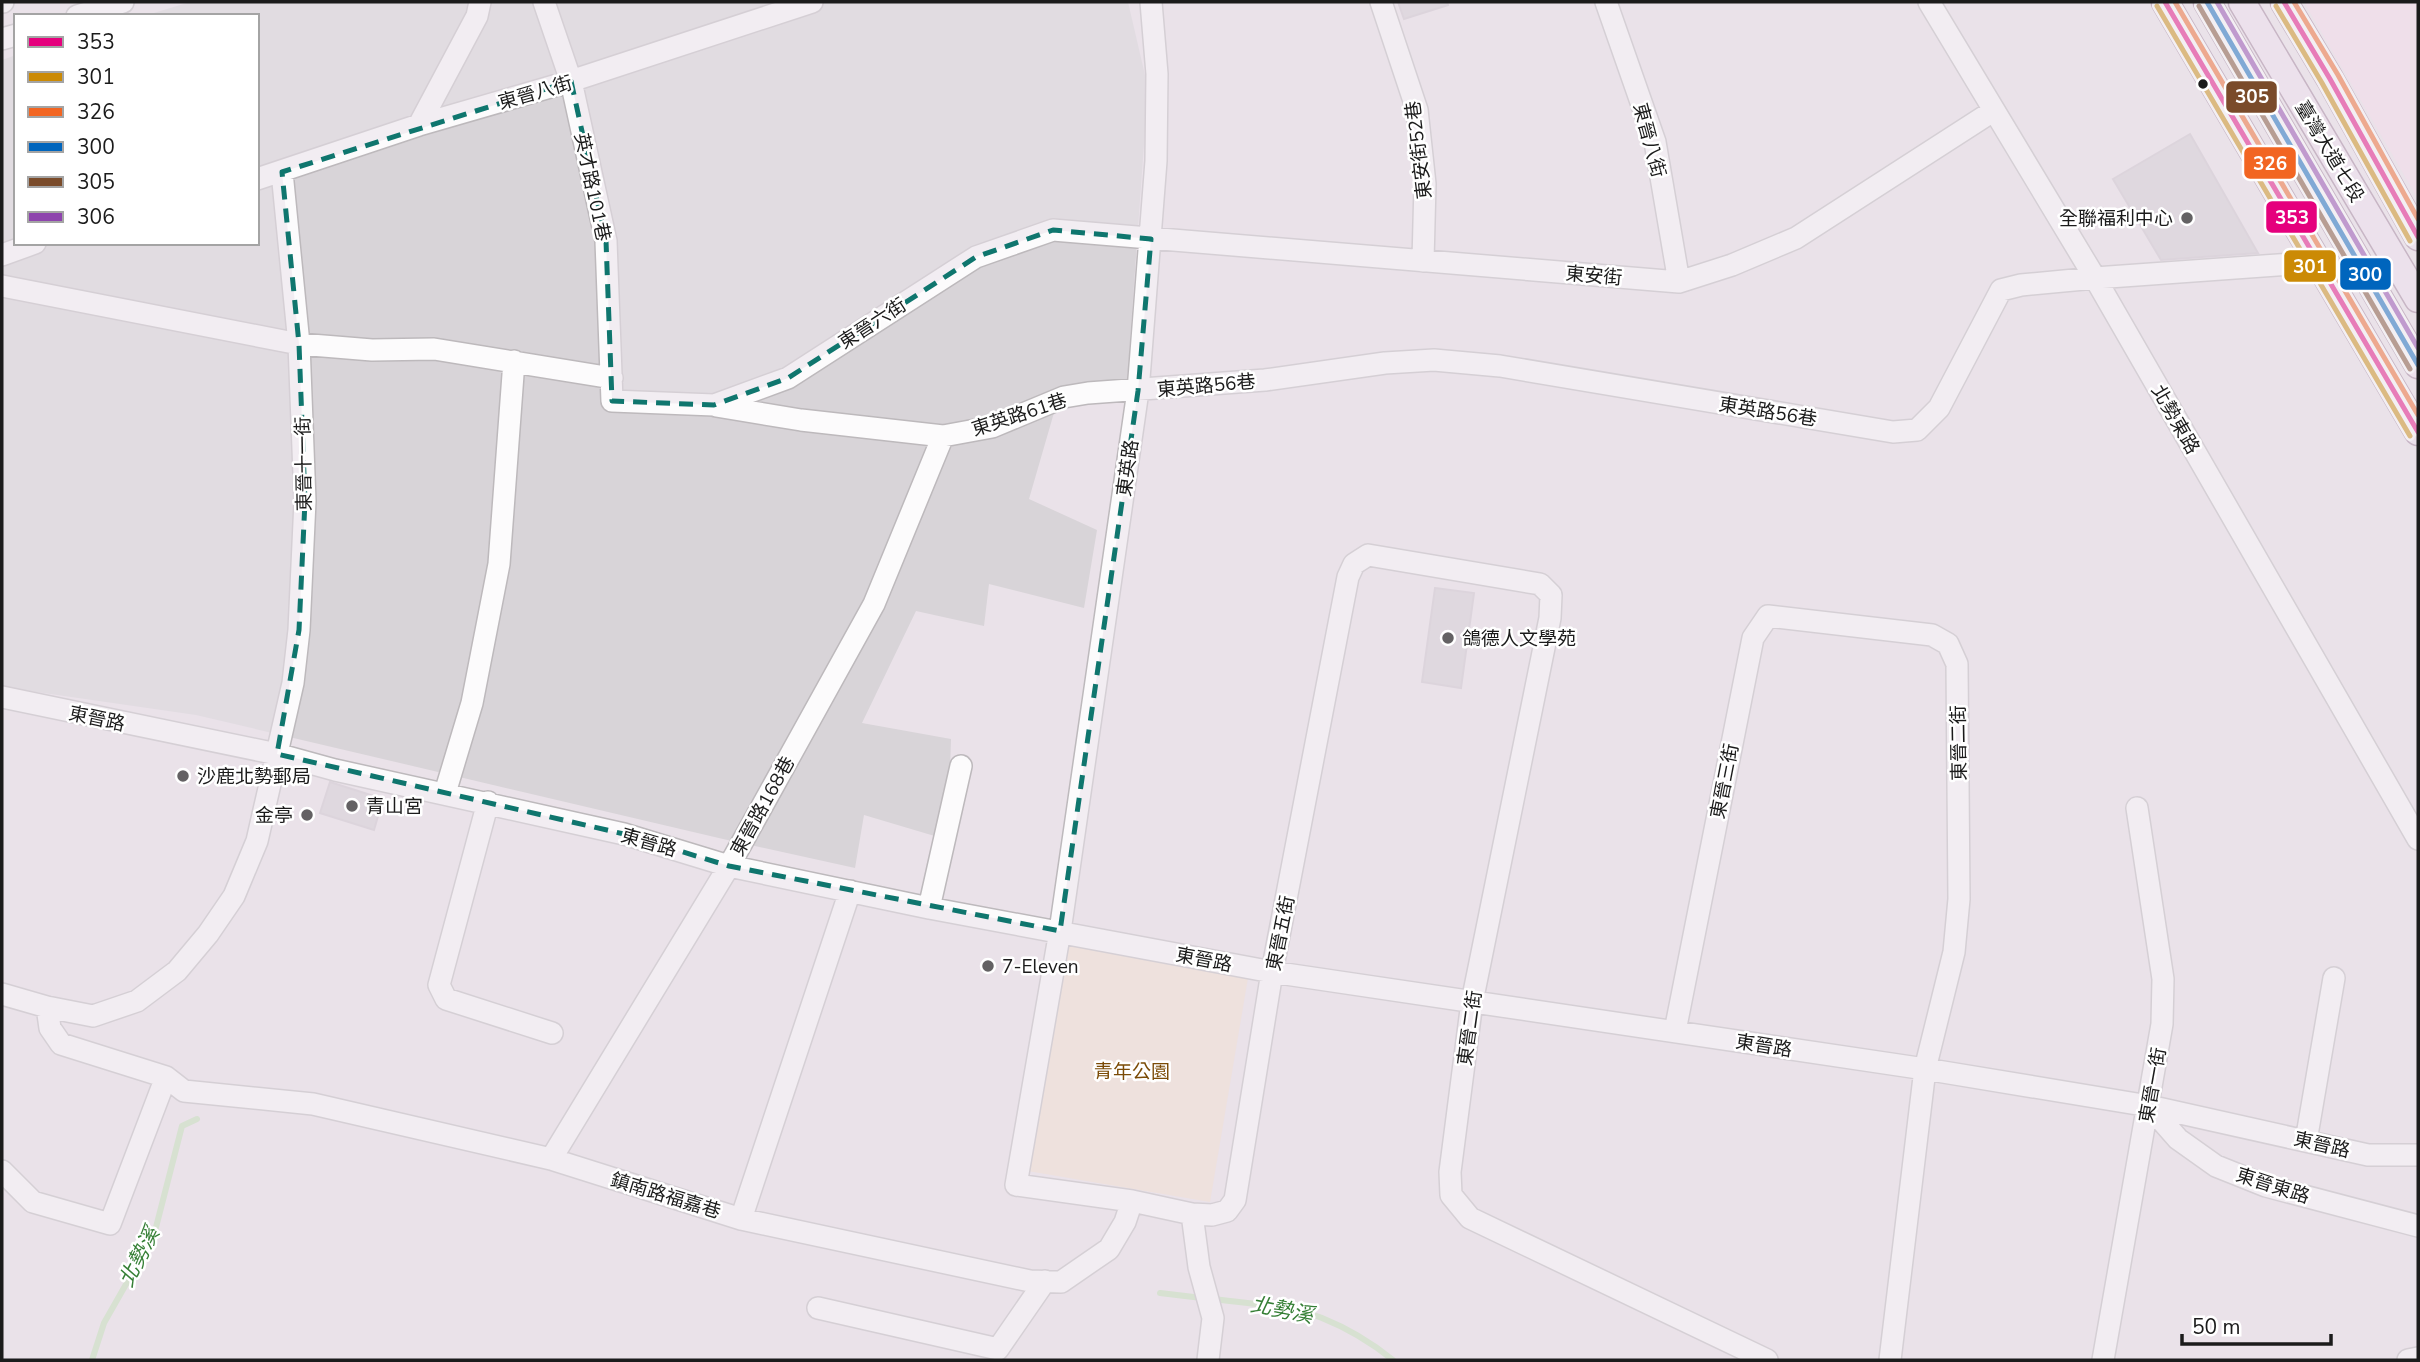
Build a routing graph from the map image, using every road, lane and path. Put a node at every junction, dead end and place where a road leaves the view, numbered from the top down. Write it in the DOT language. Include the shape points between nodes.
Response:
graph roads {
  1 [pos="123,2"];
  2 [pos="480,2"];
  3 [pos="544,2"];
  4 [pos="812,2"];
  5 [pos="1151,2"];
  6 [pos="1381,2"];
  7 [pos="1606,2"];
  8 [pos="1929,2"];
  9 [pos="2165,2"];
  10 [pos="2207,2"];
  11 [pos="2242,2"];
  12 [pos="2284,2"];
  13 [pos="83,10"];
  14 [pos="571,81"];
  15 [pos="1993,111"];
  16 [pos="419,125"];
  17 [pos="282,172"];
  18 [pos="259,178"];
  19 [pos="2418,237"];
  20 [pos="1152,239"];
  21 [pos="30,245"];
  22 [pos="2,255"];
  23 [pos="1423,261"];
  24 [pos="2319,262"];
  25 [pos="2095,278"];
  26 [pos="1679,282"];
  27 [pos="2,286"];
  28 [pos="2418,299"];
  29 [pos="299,344"];
  30 [pos="514,362"];
  31 [pos="2418,365"];
  32 [pos="612,378"];
  33 [pos="1138,391"];
  34 [pos="713,405"];
  35 [pos="2418,432"];
  36 [pos="943,436"];
  37 [pos="1470,571"];
  38 [pos="1849,624"];
  39 [pos="2,697"];
  40 [pos="277,754"];
  41 [pos="961,766"];
  42 [pos="445,793"];
  43 [pos="488,803"];
  44 [pos="2137,808"];
  45 [pos="2418,839"];
  46 [pos="729,866"];
  47 [pos="850,891"];
  48 [pos="929,908"];
  49 [pos="1060,932"];
  50 [pos="1272,972"];
  51 [pos="2334,978"];
  52 [pos="2,994"];
  53 [pos="1472,1002"];
  54 [pos="47,1007"];
  55 [pos="1675,1031"];
  56 [pos="552,1033"];
  57 [pos="1925,1069"];
  58 [pos="166,1077"];
  59 [pos="2149,1106"];
  60 [pos="2306,1141"];
  61 [pos="2418,1155"];
  62 [pos="551,1159"];
  63 [pos="2,1171"];
  64 [pos="1016,1185"];
  65 [pos="1132,1201"];
  66 [pos="1192,1214"];
  67 [pos="741,1219"];
  68 [pos="2418,1226"];
  69 [pos="1045,1281"];
  70 [pos="818,1308"];
  71 [pos="2418,1358"];
  72 [pos="1208,1360"];
  73 [pos="1767,1360"];
  74 [pos="1890,1360"];
  75 [pos="2103,1360"];
  76 [pos="2408,1360"];
  1 -- 13 [label="street"];
  2 -- 16 [label="street" via="477,16"];
  3 -- 14 [label="street, 英才路101巷"];
  4 -- 14 [label="street, 東晉八街"];
  5 -- 20 [label="street, 東英路" via="1157,74"];
  6 -- 23 [label="street, 東安街52巷" via="1417,110 1425,184"];
  7 -- 26 [label="street, 東晉八街" via="1655,142"];
  8 -- 15 [label="street, 北勢東路"];
  9 -- 24 [label="main road"];
  10 -- 31 [label="main road, 臺灣大道七段"];
  11 -- 28 [label="main road, 臺灣大道七段"];
  12 -- 19 [label="main road, 臺灣大道七段"];
  14 -- 16 [label="street, 東晉八街"];
  14 -- 32 [label="street, 英才路101巷" via="606,241"];
  15 -- 25 [label="street, 北勢東路"];
  15 -- 26 [label="street, 東安街" via="1796,238"];
  16 -- 17 [label="street, 東晉八街"];
  17 -- 18 [label="street, 東晉八街"];
  17 -- 29 [label="street, 東晉十一街"];
  20 -- 23 [label="street, 東安街"];
  20 -- 33 [label="street, 東英路"];
  20 -- 34 [label="street, 東晉六街" via="1053,230 976,257 788,378"];
  21 -- 22 [label="street"];
  23 -- 26 [label="street, 東安街"];
  24 -- 25 [label="street, 東英路56巷"];
  24 -- 35 [label="main road"];
  25 -- 33 [label="street, 東英路56巷" via="2001,290 1939,408 1917,430 1893,432 1500,366 1434,360"];
  25 -- 45 [label="street, 北勢東路"];
  27 -- 29 [label="street"];
  29 -- 30 [label="street" via="434,349"];
  29 -- 40 [label="street, 東晉十一街" via="305,501 299,630"];
  30 -- 32 [label="street"];
  30 -- 42 [label="street" via="499,564 472,703"];
  32 -- 34 [label="street, 東晉六街" via="612,401"];
  33 -- 36 [label="street, 東英路61巷" via="1064,397 992,427"];
  33 -- 49 [label="street, 東英路"];
  34 -- 36 [label="street, 東英路61巷"];
  36 -- 46 [label="street, 東晉路168巷" via="874,604"];
  37 -- 50 [label="street, 東晉五街" via="1368,555 1354,564"];
  37 -- 53 [label="street, 東晉二街" via="1539,584 1551,596"];
  38 -- 55 [label="street, 東晉三街" via="1768,616 1753,638"];
  38 -- 57 [label="street, 東晉二街" via="1933,635 1948,644 1957,664 1959,899 1954,952"];
  39 -- 40 [label="street, 東晉路"];
  40 -- 42 [label="street, 東晉路"];
  40 -- 54 [label="street" via="257,841 234,896 177,971 137,1001 93,1016"];
  41 -- 48 [label="street"];
  42 -- 43 [label="street, 東晉路"];
  43 -- 46 [label="street, 東晉路" via="624,834"];
  43 -- 56 [label="street" via="439,985 446,999"];
  44 -- 59 [label="street, 東晉一街" via="2163,979 2162,1024"];
  46 -- 47 [label="street, 東晉路"];
  46 -- 62 [label="street, 東晉路168巷"];
  47 -- 48 [label="street, 東晉路"];
  47 -- 67 [label="street"];
  48 -- 49 [label="street, 東晉路"];
  49 -- 50 [label="street, 東晉路"];
  49 -- 64 [label="street, 東英路"];
  50 -- 53 [label="street, 東晉路"];
  50 -- 66 [label="street, 東晉五街" via="1235,1200 1227,1211"];
  51 -- 60 [label="street"];
  52 -- 54 [label="street"];
  53 -- 55 [label="street, 東晉路"];
  53 -- 73 [label="street, 東晉二街" via="1451,1195 1470,1218"];
  54 -- 58 [label="street, 鎮南路福嘉巷" via="50,1028 61,1044"];
  55 -- 57 [label="street, 東晉路"];
  57 -- 59 [label="street, 東晉路"];
  57 -- 74 [label="street, 東晉二街"];
  58 -- 62 [label="street, 鎮南路福嘉巷" via="184,1091 313,1104"];
  58 -- 63 [label="street" via="110,1224 33,1202"];
  59 -- 60 [label="street, 東晉路"];
  59 -- 68 [label="street, 東晉東路" via="2178,1139 2217,1166 2266,1185"];
  59 -- 75 [label="street, 東晉一街"];
  60 -- 61 [label="street, 東晉路" via="2368,1155"];
  62 -- 67 [label="street, 鎮南路福嘉巷"];
  64 -- 65 [label="street, 東晉五街"];
  65 -- 66 [label="street, 東晉五街"];
  65 -- 69 [label="street, 鎮南路福嘉巷" via="1110,1249 1061,1282"];
  66 -- 72 [label="street" via="1199,1268 1213,1318"];
  67 -- 69 [label="street, 鎮南路福嘉巷"];
  69 -- 70 [label="street" via="998,1349"];
  71 -- 76 [label="street"];
}
